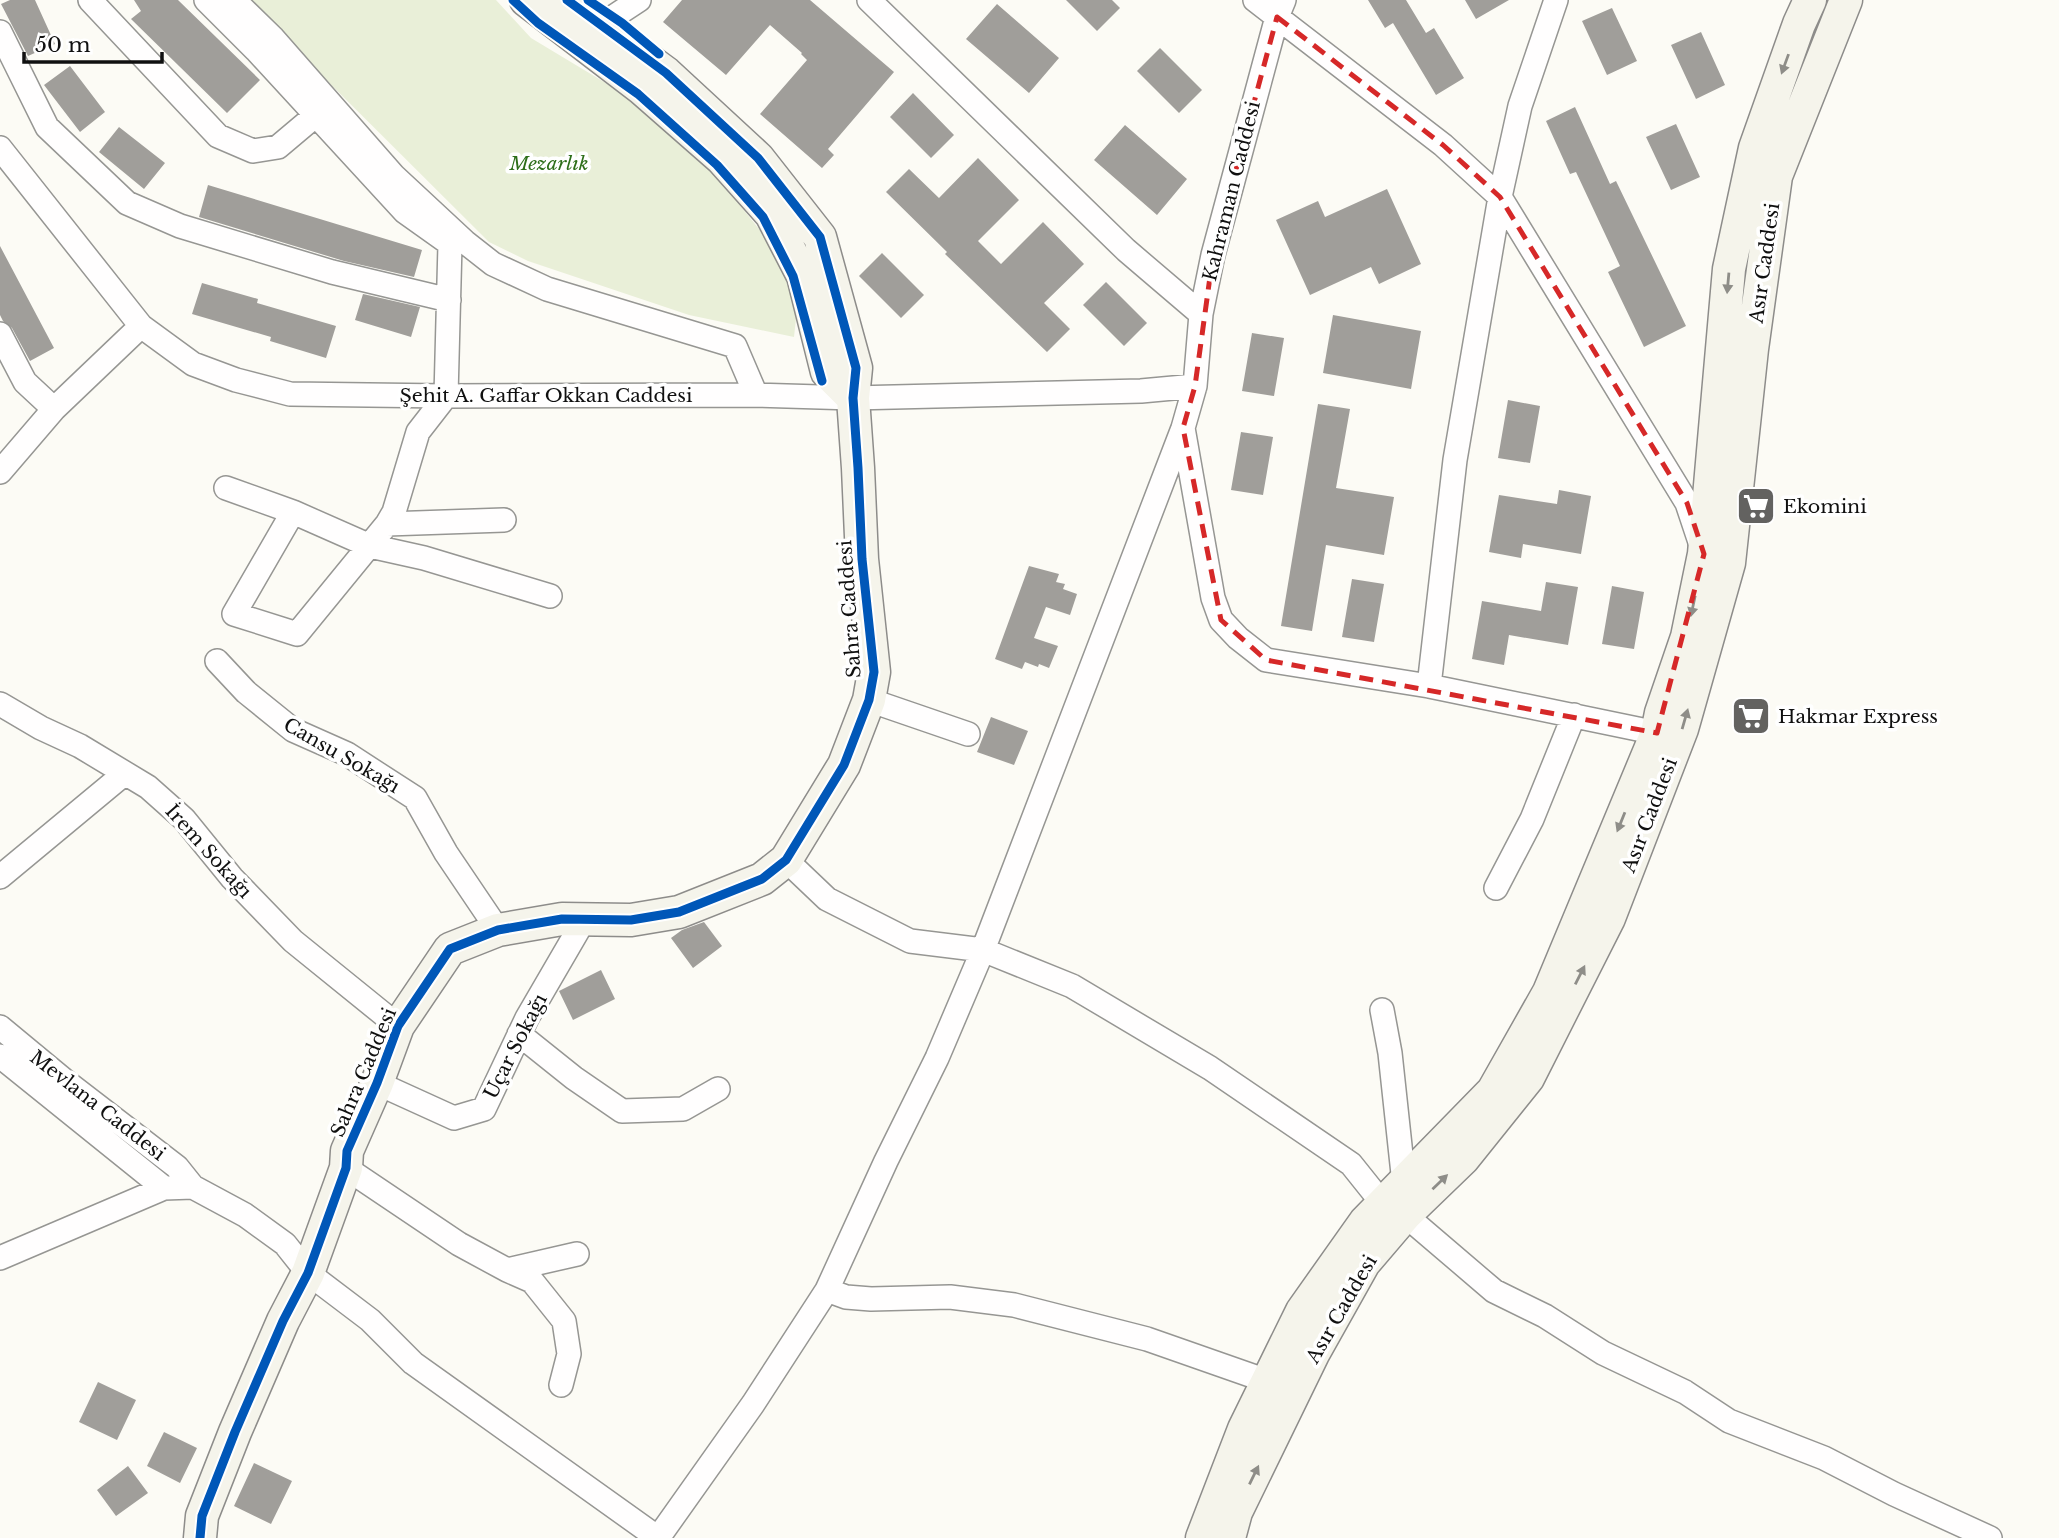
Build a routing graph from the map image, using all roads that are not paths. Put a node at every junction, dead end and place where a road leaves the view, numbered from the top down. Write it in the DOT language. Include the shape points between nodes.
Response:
graph roads {
  1 [pos="90,0"];
  2 [pos="206,0"];
  3 [pos="234,0"];
  4 [pos="526,0"];
  5 [pos="639,0"];
  6 [pos="869,0"];
  7 [pos="1255,0"];
  8 [pos="1556,0"];
  9 [pos="1810,0"];
  10 [pos="1846,0"];
  11 [pos="582,8"];
  12 [pos="1280,8"];
  13 [pos="0,32"];
  14 [pos="316,115"];
  15 [pos="0,148"];
  16 [pos="1500,197"];
  17 [pos="449,300"];
  18 [pos="1201,314"];
  19 [pos="141,326"];
  20 [pos="0,334"];
  21 [pos="1195,386"];
  22 [pos="756,395"];
  23 [pos="446,396"];
  24 [pos="853,398"];
  25 [pos="54,409"];
  26 [pos="1183,428"];
  27 [pos="0,472"];
  28 [pos="226,488"];
  29 [pos="293,512"];
  30 [pos="505,520"];
  31 [pos="387,524"];
  32 [pos="370,546"];
  33 [pos="1704,554"];
  34 [pos="550,596"];
  35 [pos="217,661"];
  36 [pos="1429,686"];
  37 [pos="869,700"];
  38 [pos="0,704"];
  39 [pos="1574,715"];
  40 [pos="1657,733"];
  41 [pos="968,734"];
  42 [pos="124,774"];
  43 [pos="786,859"];
  44 [pos="0,877"];
  45 [pos="1496,888"];
  46 [pos="584,920"];
  47 [pos="498,930"];
  48 [pos="983,950"];
  49 [pos="1382,1010"];
  50 [pos="398,1026"];
  51 [pos="0,1027"];
  52 [pos="519,1034"];
  53 [pos="0,1056"];
  54 [pos="377,1083"];
  55 [pos="718,1089"];
  56 [pos="345,1168"];
  57 [pos="193,1187"];
  58 [pos="164,1188"];
  59 [pos="1397,1201"];
  60 [pos="577,1254"];
  61 [pos="0,1258"];
  62 [pos="507,1270"];
  63 [pos="308,1273"];
  64 [pos="827,1290"];
  65 [pos="1267,1381"];
  66 [pos="561,1385"];
  67 [pos="200,1538"];
  68 [pos="658,1538"];
  69 [pos="1202,1538"];
  70 [pos="1228,1538"];
  71 [pos="1990,1538"];
  1 -- 14 [label="street" via="218,136 253,151 278,147"];
  2 -- 14 [label="street"];
  3 -- 22 [label="street" via="394,176 493,264 547,289 735,346"];
  4 -- 24 [label="street" via="641,88 722,159 771,214 803,276 827,372"];
  5 -- 11 [label="street"];
  6 -- 18 [label="street" via="1126,250"];
  7 -- 12 [label="street"];
  8 -- 16 [label="street" via="1520,106"];
  9 -- 33 [label="street, Asır Caddesi, one-way" via="1755,148 1729,269"];
  59 -- 10 [label="street, Asır Caddesi, one-way" via="1463,1159 1528,1078 1609,918 1682,729 1729,563 1776,176"];
  11 -- 24 [label="street, Sahra Caddesi" via="666,73 758,159 820,237 856,368"];
  12 -- 16 [label="street"];
  12 -- 18 [label="street, Kahraman Caddesi"];
  13 -- 17 [label="street" via="47,127 127,203 193,230 332,272"];
  14 -- 17 [label="street" via="405,212 450,244"];
  15 -- 19 [label="street, Şehit A. Gaffar Okkan Caddesi"];
  16 -- 33 [label="street" via="1687,503"];
  16 -- 36 [label="street" via="1455,460"];
  17 -- 23 [label="street"];
  18 -- 21 [label="street, Kahraman Caddesi"];
  19 -- 23 [label="street, Şehit A. Gaffar Okkan Caddesi" via="193,364 290,394"];
  19 -- 25 [label="street"];
  20 -- 25 [label="street" via="25,382"];
  21 -- 24 [label="street, Şehit A. Gaffar Okkan Caddesi"];
  21 -- 26 [label="street, Kahraman Caddesi"];
  22 -- 23 [label="street, Şehit A. Gaffar Okkan Caddesi"];
  22 -- 24 [label="street, Şehit A. Gaffar Okkan Caddesi"];
  23 -- 31 [label="street" via="418,432"];
  24 -- 37 [label="street, Sahra Caddesi" via="874,672"];
  25 -- 27 [label="street"];
  26 -- 36 [label="street" via="1213,597 1229,629 1266,660"];
  26 -- 48 [label="street, Kahraman Caddesi"];
  28 -- 29 [label="street"];
  29 -- 32 [label="street"];
  29 -- 32 [label="street" via="234,614 297,634"];
  30 -- 31 [label="street"];
  31 -- 32 [label="street"];
  32 -- 34 [label="street"];
  33 -- 40 [label="street, Asır Caddesi, one-way" via="1687,637"];
  35 -- 47 [label="street, Cansu Sokağı" via="293,730 346,754 415,798"];
  36 -- 39 [label="street"];
  37 -- 41 [label="street"];
  37 -- 43 [label="street, Sahra Caddesi" via="844,765"];
  38 -- 42 [label="street, İrem Sokağı"];
  39 -- 40 [label="street"];
  39 -- 45 [label="street" via="1532,819"];
  40 -- 59 [label="street, Asır Caddesi, one-way" via="1549,992 1493,1091"];
  42 -- 44 [label="street"];
  42 -- 50 [label="street, İrem Sokağı" via="148,787 184,819 293,940"];
  43 -- 46 [label="street, Sahra Caddesi" via="762,878 679,912 631,920"];
  43 -- 48 [label="street" via="827,899 910,940"];
  46 -- 47 [label="street, Sahra Caddesi" via="562,919"];
  46 -- 52 [label="street, Uçar Sokağı"];
  47 -- 50 [label="street, Sahra Caddesi" via="450,949"];
  48 -- 59 [label="street" via="1072,986 1210,1068"];
  48 -- 64 [label="street, Kahraman Caddesi"];
  49 -- 59 [label="street" via="1390,1053"];
  50 -- 54 [label="street, Sahra Caddesi"];
  51 -- 57 [label="street, Mevlana Caddesi" via="177,1167"];
  52 -- 54 [label="street, Uçar Sokağı" via="484,1109 454,1118"];
  52 -- 55 [label="street" via="622,1111 682,1109"];
  53 -- 58 [label="street, Mevlana Caddesi"];
  54 -- 56 [label="street, Sahra Caddesi"];
  56 -- 62 [label="street" via="459,1244"];
  56 -- 63 [label="street, Sahra Caddesi"];
  57 -- 58 [label="street"];
  57 -- 63 [label="street" via="285,1244"];
  58 -- 61 [label="street"];
  59 -- 65 [label="street, Asır Caddesi" via="1365,1222 1302,1311"];
  70 -- 59 [label="street, Asır Caddesi, one-way" via="1236,1512 1313,1354"];
  59 -- 71 [label="street" via="1494,1291 1603,1353 1685,1392 1729,1421 1824,1458"];
  60 -- 62 [label="street"];
  62 -- 66 [label="street" via="532,1281 564,1321 569,1354"];
  63 -- 67 [label="street, Sahra Caddesi" via="235,1432 202,1516"];
  63 -- 68 [label="street" via="370,1320 413,1363"];
  64 -- 65 [label="street" via="846,1297 950,1297 1014,1305 1147,1339"];
  64 -- 68 [label="street, Kahraman Caddesi"];
  65 -- 69 [label="street, Asır Caddesi"];
}
